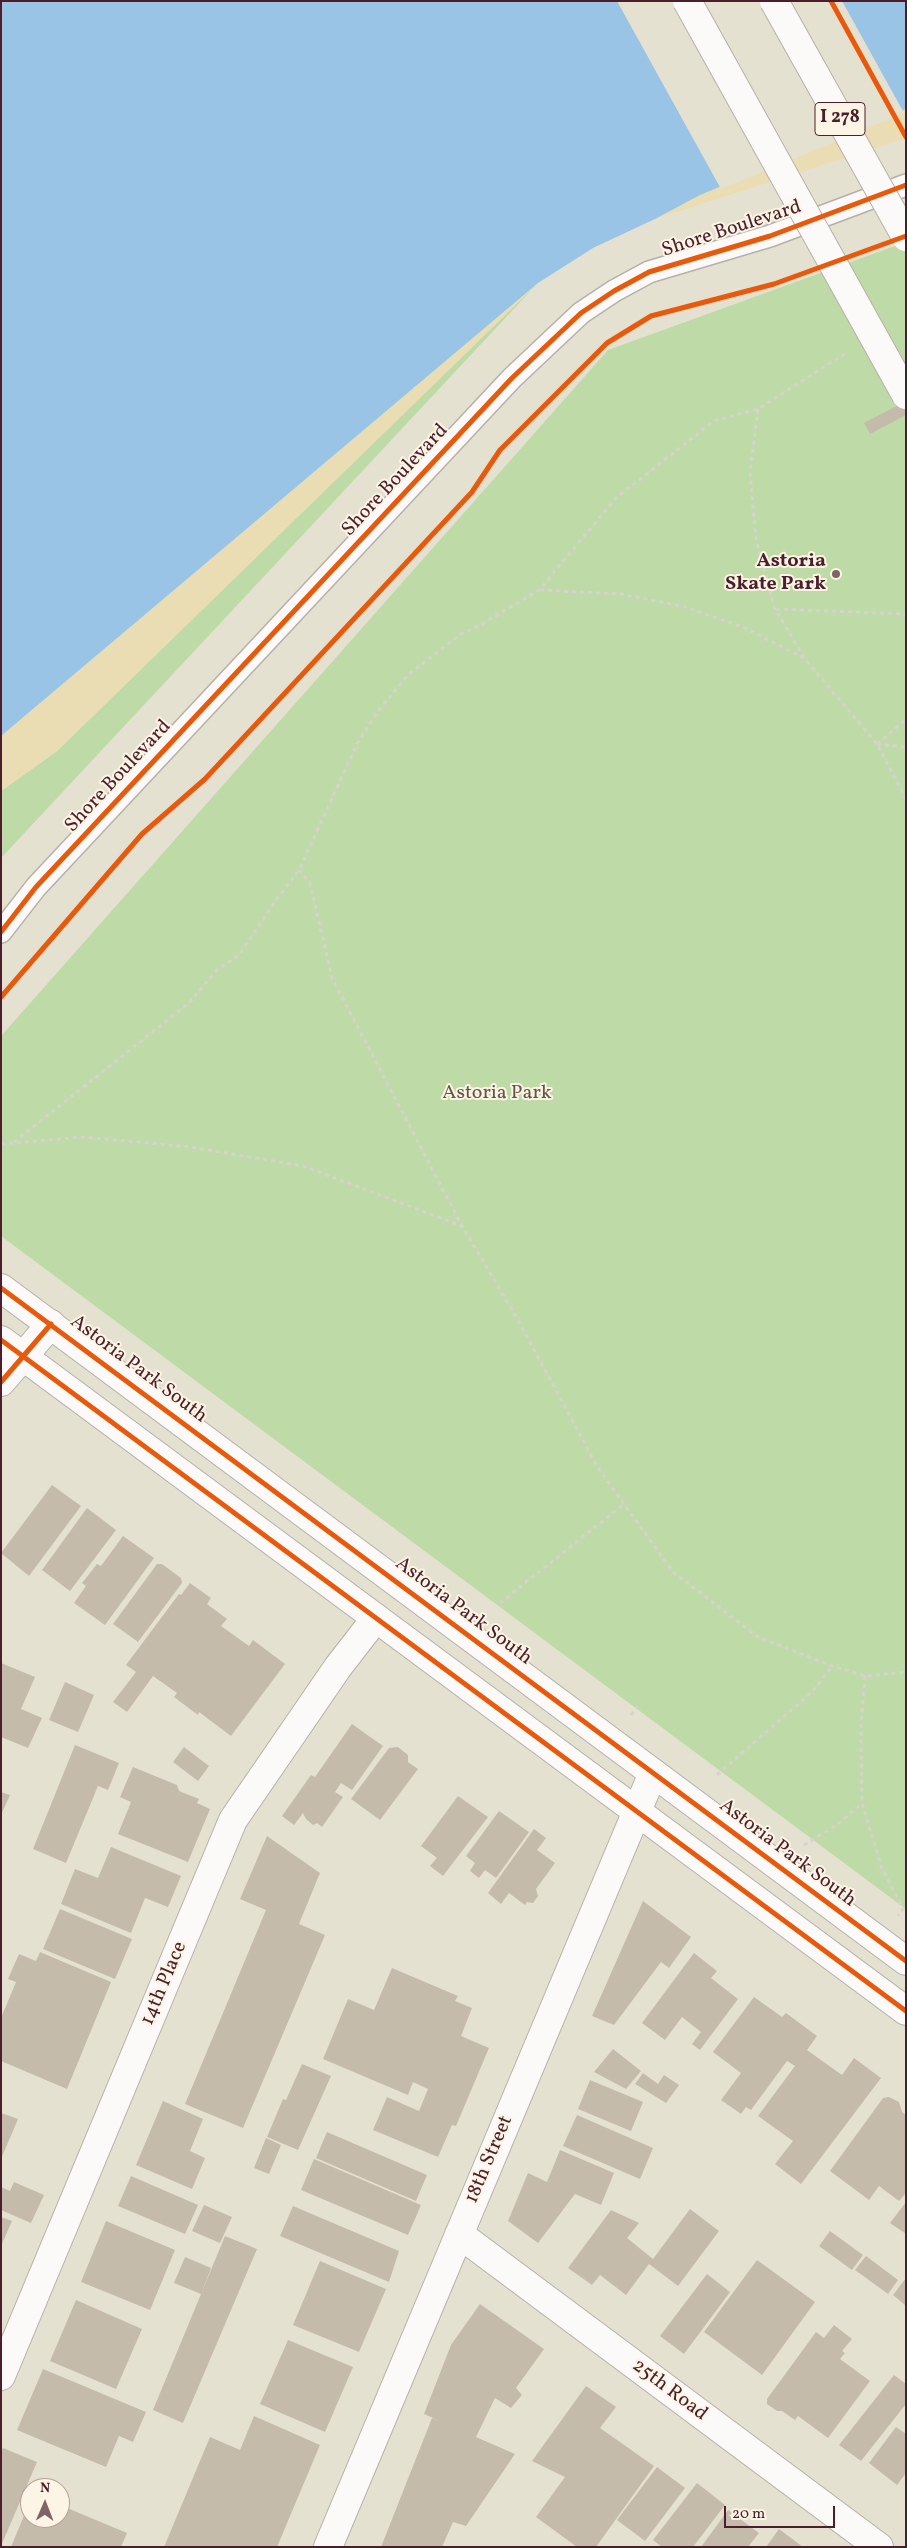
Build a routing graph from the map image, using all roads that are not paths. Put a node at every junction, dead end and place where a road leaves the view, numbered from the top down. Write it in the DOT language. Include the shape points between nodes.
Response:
graph roads {
  1 [pos="686,1"];
  2 [pos="774,1"];
  3 [pos="906,185"];
  4 [pos="906,237"];
  5 [pos="906,395"];
  6 [pos="1,932"];
  7 [pos="1,1288"];
  8 [pos="51,1324"];
  9 [pos="1,1340"];
  10 [pos="23,1356"];
  11 [pos="1,1382"];
  12 [pos="376,1618"];
  13 [pos="653,1773"];
  14 [pos="636,1811"];
  15 [pos="906,1960"];
  16 [pos="906,2011"];
  17 [pos="459,2234"];
  18 [pos="1,2376"];
  19 [pos="328,2547"];
  20 [pos="879,2547"];
  1 -- 5 [label="main road, bridge"];
  2 -- 4 [label="main road, I 278, bridge"];
  3 -- 6 [label="street, Shore Boulevard" via="770,236 650,272 581,313 512,378 43,880"];
  7 -- 8 [label="main road, Astoria Park South"];
  8 -- 10 [label="main road"];
  8 -- 13 [label="main road, Astoria Park South"];
  9 -- 10 [label="main road"];
  10 -- 11 [label="main road"];
  10 -- 12 [label="main road"];
  12 -- 14 [label="main road"];
  12 -- 18 [label="main road, 14th Place" via="346,1656 233,1820"];
  13 -- 14 [label="main road, 18th Street"];
  13 -- 15 [label="main road, Astoria Park South"];
  14 -- 16 [label="main road"];
  14 -- 17 [label="main road, 18th Street"];
  17 -- 19 [label="main road, 18th Street"];
  17 -- 20 [label="main road, 25th Road"];
}
